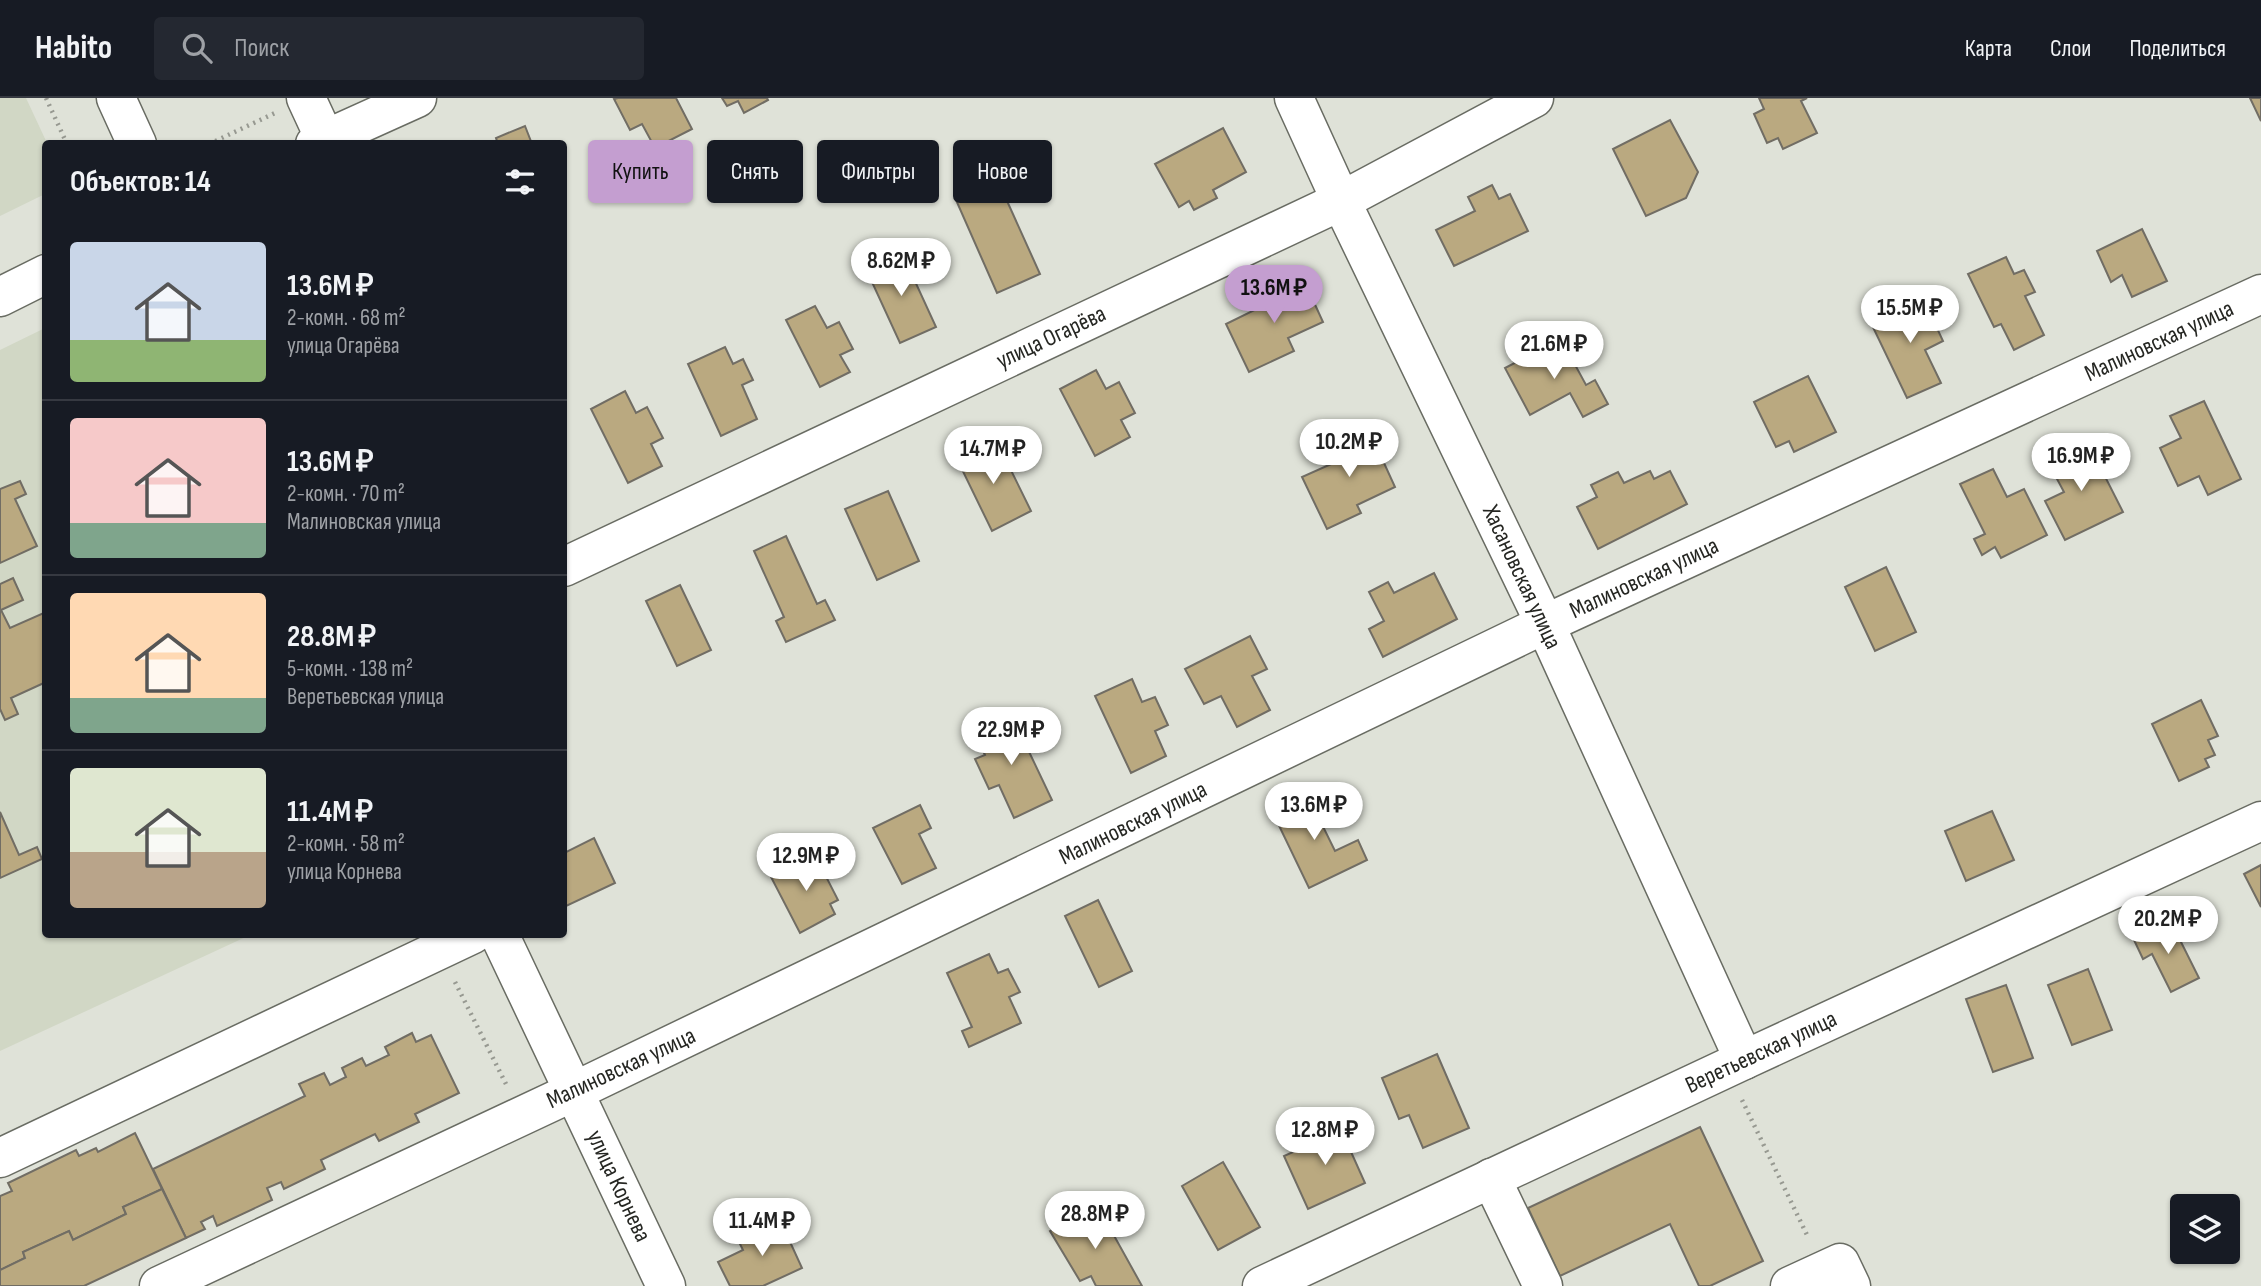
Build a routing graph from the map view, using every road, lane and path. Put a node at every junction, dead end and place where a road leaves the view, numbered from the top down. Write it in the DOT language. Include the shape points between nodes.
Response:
graph roads {
  1 [pos="46,98"];
  2 [pos="116,98"];
  3 [pos="306,98"];
  4 [pos="417,98"];
  5 [pos="1294,98"];
  6 [pos="1534,98"];
  7 [pos="65,140"];
  8 [pos="135,140"];
  9 [pos="217,140"];
  10 [pos="320,140"];
  11 [pos="322,140"];
  12 [pos="1341,201"];
  13 [pos="42,276"];
  14 [pos="2261,293"];
  15 [pos="0,297"];
  16 [pos="567,566"];
  17 [pos="1545,624"];
  18 [pos="2261,821"];
  19 [pos="501,938"];
  20 [pos="456,942"];
  21 [pos="1735,1064"];
  22 [pos="575,1091"];
  23 [pos="522,1115"];
  24 [pos="0,1158"];
  25 [pos="1492,1178"];
  26 [pos="1821,1281"];
  27 [pos="159,1286"];
  28 [pos="666,1286"];
  29 [pos="1262,1286"];
  30 [pos="1543,1286"];
  1 -- 7 [label="path"];
  2 -- 8 [label="street"];
  3 -- 9 [label="path"];
  3 -- 10 [label="street"];
  4 -- 11 [label="street"];
  5 -- 12 [label="street, Хасановская улица"];
  6 -- 12 [label="street, улица Огарёва"];
  12 -- 16 [label="street, улица Огарёва"];
  12 -- 17 [label="street, Хасановская улица"];
  13 -- 15 [label="street"];
  14 -- 17 [label="street, Малиновская улица"];
  17 -- 21 [label="street, Хасановская улица"];
  17 -- 22 [label="street, Малиновская улица"];
  18 -- 21 [label="street, Веретьевская улица"];
  19 -- 22 [label="street, улица Корнева"];
  20 -- 23 [label="path"];
  20 -- 24 [label="street"];
  21 -- 25 [label="street, Веретьевская улица"];
  21 -- 26 [label="path"];
  22 -- 23 [label="street, Малиновская улица"];
  22 -- 28 [label="street, улица Корнева"];
  23 -- 27 [label="street, Малиновская улица"];
  25 -- 29 [label="street, Веретьевская улица"];
  25 -- 30 [label="street"];
}
